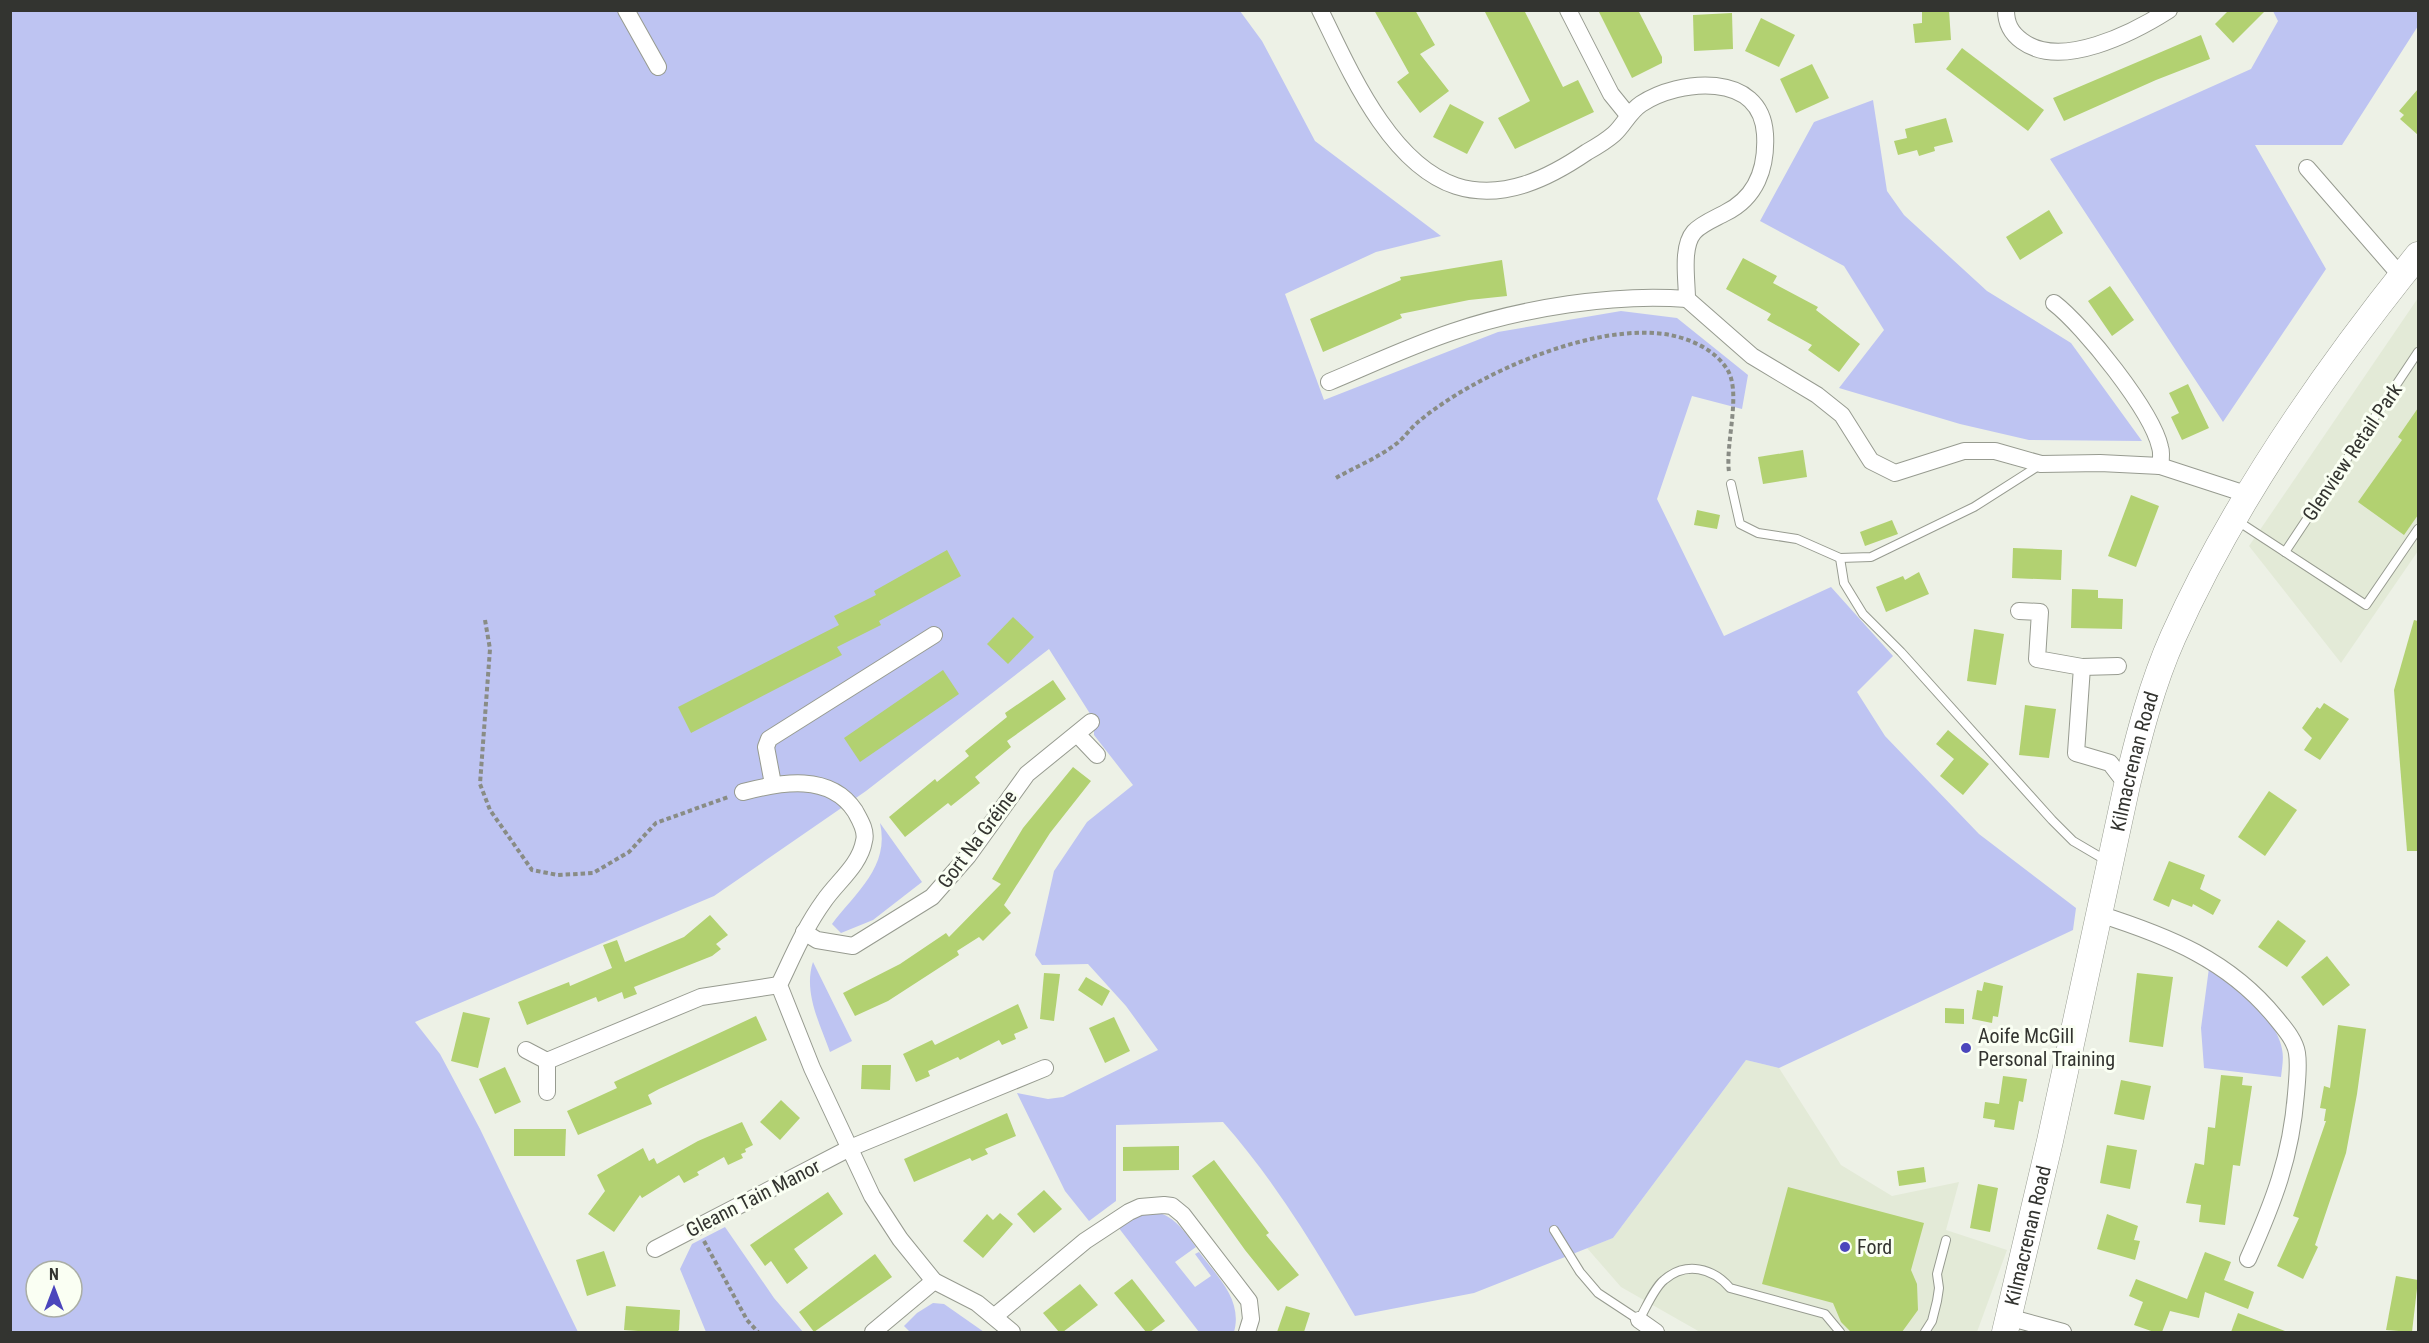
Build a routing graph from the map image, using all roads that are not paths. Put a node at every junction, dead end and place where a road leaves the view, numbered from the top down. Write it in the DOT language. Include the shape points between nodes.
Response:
graph roads {
  1 [pos="626,10"];
  2 [pos="1320,10"];
  3 [pos="1569,10"];
  4 [pos="2006,10"];
  5 [pos="2169,10"];
  6 [pos="658,67"];
  7 [pos="1628,115"];
  8 [pos="2307,168"];
  9 [pos="2418,255"];
  10 [pos="2401,276"];
  11 [pos="1688,299"];
  12 [pos="2054,303"];
  13 [pos="2418,352"];
  14 [pos="1329,382"];
  15 [pos="2041,464"];
  16 [pos="2160,465"];
  17 [pos="1731,484"];
  18 [pos="2249,495"];
  19 [pos="2235,520"];
  20 [pos="2418,529"];
  21 [pos="2285,552"];
  22 [pos="1840,558"];
  23 [pos="2019,611"];
  24 [pos="934,635"];
  25 [pos="2118,666"];
  26 [pos="2082,667"];
  27 [pos="1091,722"];
  28 [pos="1077,734"];
  29 [pos="1097,755"];
  30 [pos="773,784"];
  31 [pos="2127,785"];
  32 [pos="743,792"];
  33 [pos="2110,861"];
  34 [pos="2099,914"];
  35 [pos="804,932"];
  36 [pos="779,985"];
  37 [pos="526,1050"];
  38 [pos="547,1061"];
  39 [pos="1045,1068"];
  40 [pos="547,1092"];
  41 [pos="850,1148"];
  42 [pos="1554,1230"];
  43 [pos="1946,1240"];
  44 [pos="655,1249"];
  45 [pos="2248,1259"];
  46 [pos="934,1281"];
  47 [pos="995,1316"];
  48 [pos="1639,1320"];
  49 [pos="2006,1325"];
  50 [pos="873,1332"];
  51 [pos="1012,1332"];
  52 [pos="1247,1332"];
  53 [pos="1656,1332"];
  54 [pos="1840,1332"];
  55 [pos="1924,1332"];
  56 [pos="2063,1332"];
  1 -- 6 [label="street"];
  2 -- 7 [label="street" via="1353,75 1401,149 1418,166 1455,186 1482,191 1514,189 1545,177 1613,135"];
  3 -- 7 [label="street" via="1602,78"];
  4 -- 5 [label="street" via="2013,35 2028,46 2044,52 2066,52 2100,43"];
  7 -- 11 [label="street" via="1660,95 1708,84 1732,88 1748,97 1761,114 1765,133 1761,172 1746,201 1694,232 1688,246"];
  8 -- 10 [label="street"];
  9 -- 10 [label="main road, Kilmacrenan Road"];
  10 -- 18 [label="main road, Kilmacrenan Road" via="2311,400"];
  11 -- 14 [label="street" via="1637,297 1496,319 1452,332"];
  11 -- 15 [label="street" via="1752,356 1817,395 1842,415 1871,461 1895,473 1964,451 1995,451"];
  12 -- 16 [label="street" via="2091,338 2136,402 2155,432 2161,449"];
  13 -- 21 [label="lane, Glenview Retail Park"];
  15 -- 16 [label="street"];
  15 -- 22 [label="lane" via="2000,492 1871,557"];
  16 -- 18 [label="street"];
  17 -- 22 [label="lane" via="1740,524 1758,533 1797,539"];
  18 -- 19 [label="main road, Kilmacrenan Road"];
  19 -- 21 [label="lane"];
  19 -- 31 [label="main road, Kilmacrenan Road" via="2172,639 2141,727"];
  20 -- 21 [label="lane" via="2366,605"];
  22 -- 33 [label="lane" via="1844,583 1863,614 2052,820 2073,841"];
  23 -- 26 [label="street" via="2040,612 2037,659"];
  24 -- 30 [label="street" via="770,739 766,747"];
  25 -- 26 [label="street"];
  26 -- 31 [label="street" via="2076,753 2110,763"];
  27 -- 28 [label="street, Gort Na Gréine"];
  28 -- 29 [label="street"];
  28 -- 35 [label="street, Gort Na Gréine" via="1027,774 968,856 932,897 854,946 816,940"];
  30 -- 32 [label="street"];
  30 -- 35 [label="street" via="820,784 850,804 862,823 865,839 858,857 824,899"];
  31 -- 33 [label="main road, Kilmacrenan Road"];
  33 -- 34 [label="main road, Kilmacrenan Road"];
  34 -- 45 [label="street" via="2170,939 2212,960 2245,984 2270,1011 2297,1052 2294,1122 2287,1161"];
  34 -- 49 [label="main road, Kilmacrenan Road"];
  35 -- 36 [label="street"];
  36 -- 38 [label="street" via="701,997"];
  36 -- 41 [label="street"];
  37 -- 38 [label="street"];
  38 -- 40 [label="street"];
  39 -- 41 [label="street, Gleann Tain Manor"];
  41 -- 44 [label="street, Gleann Tain Manor"];
  41 -- 46 [label="street" via="872,1196"];
  42 -- 48 [label="lane" via="1580,1272 1599,1293"];
  43 -- 55 [label="lane" via="1937,1274 1937,1301 1932,1321"];
  46 -- 47 [label="street"];
  46 -- 50 [label="street"];
  47 -- 51 [label="street"];
  47 -- 52 [label="street" via="1085,1240 1140,1207 1164,1205 1183,1215 1249,1301 1251,1319"];
  48 -- 53 [label="street"];
  48 -- 54 [label="lane" via="1663,1280 1692,1268 1708,1270 1730,1288 1825,1314"];
  49 -- 56 [label="street"];
}
